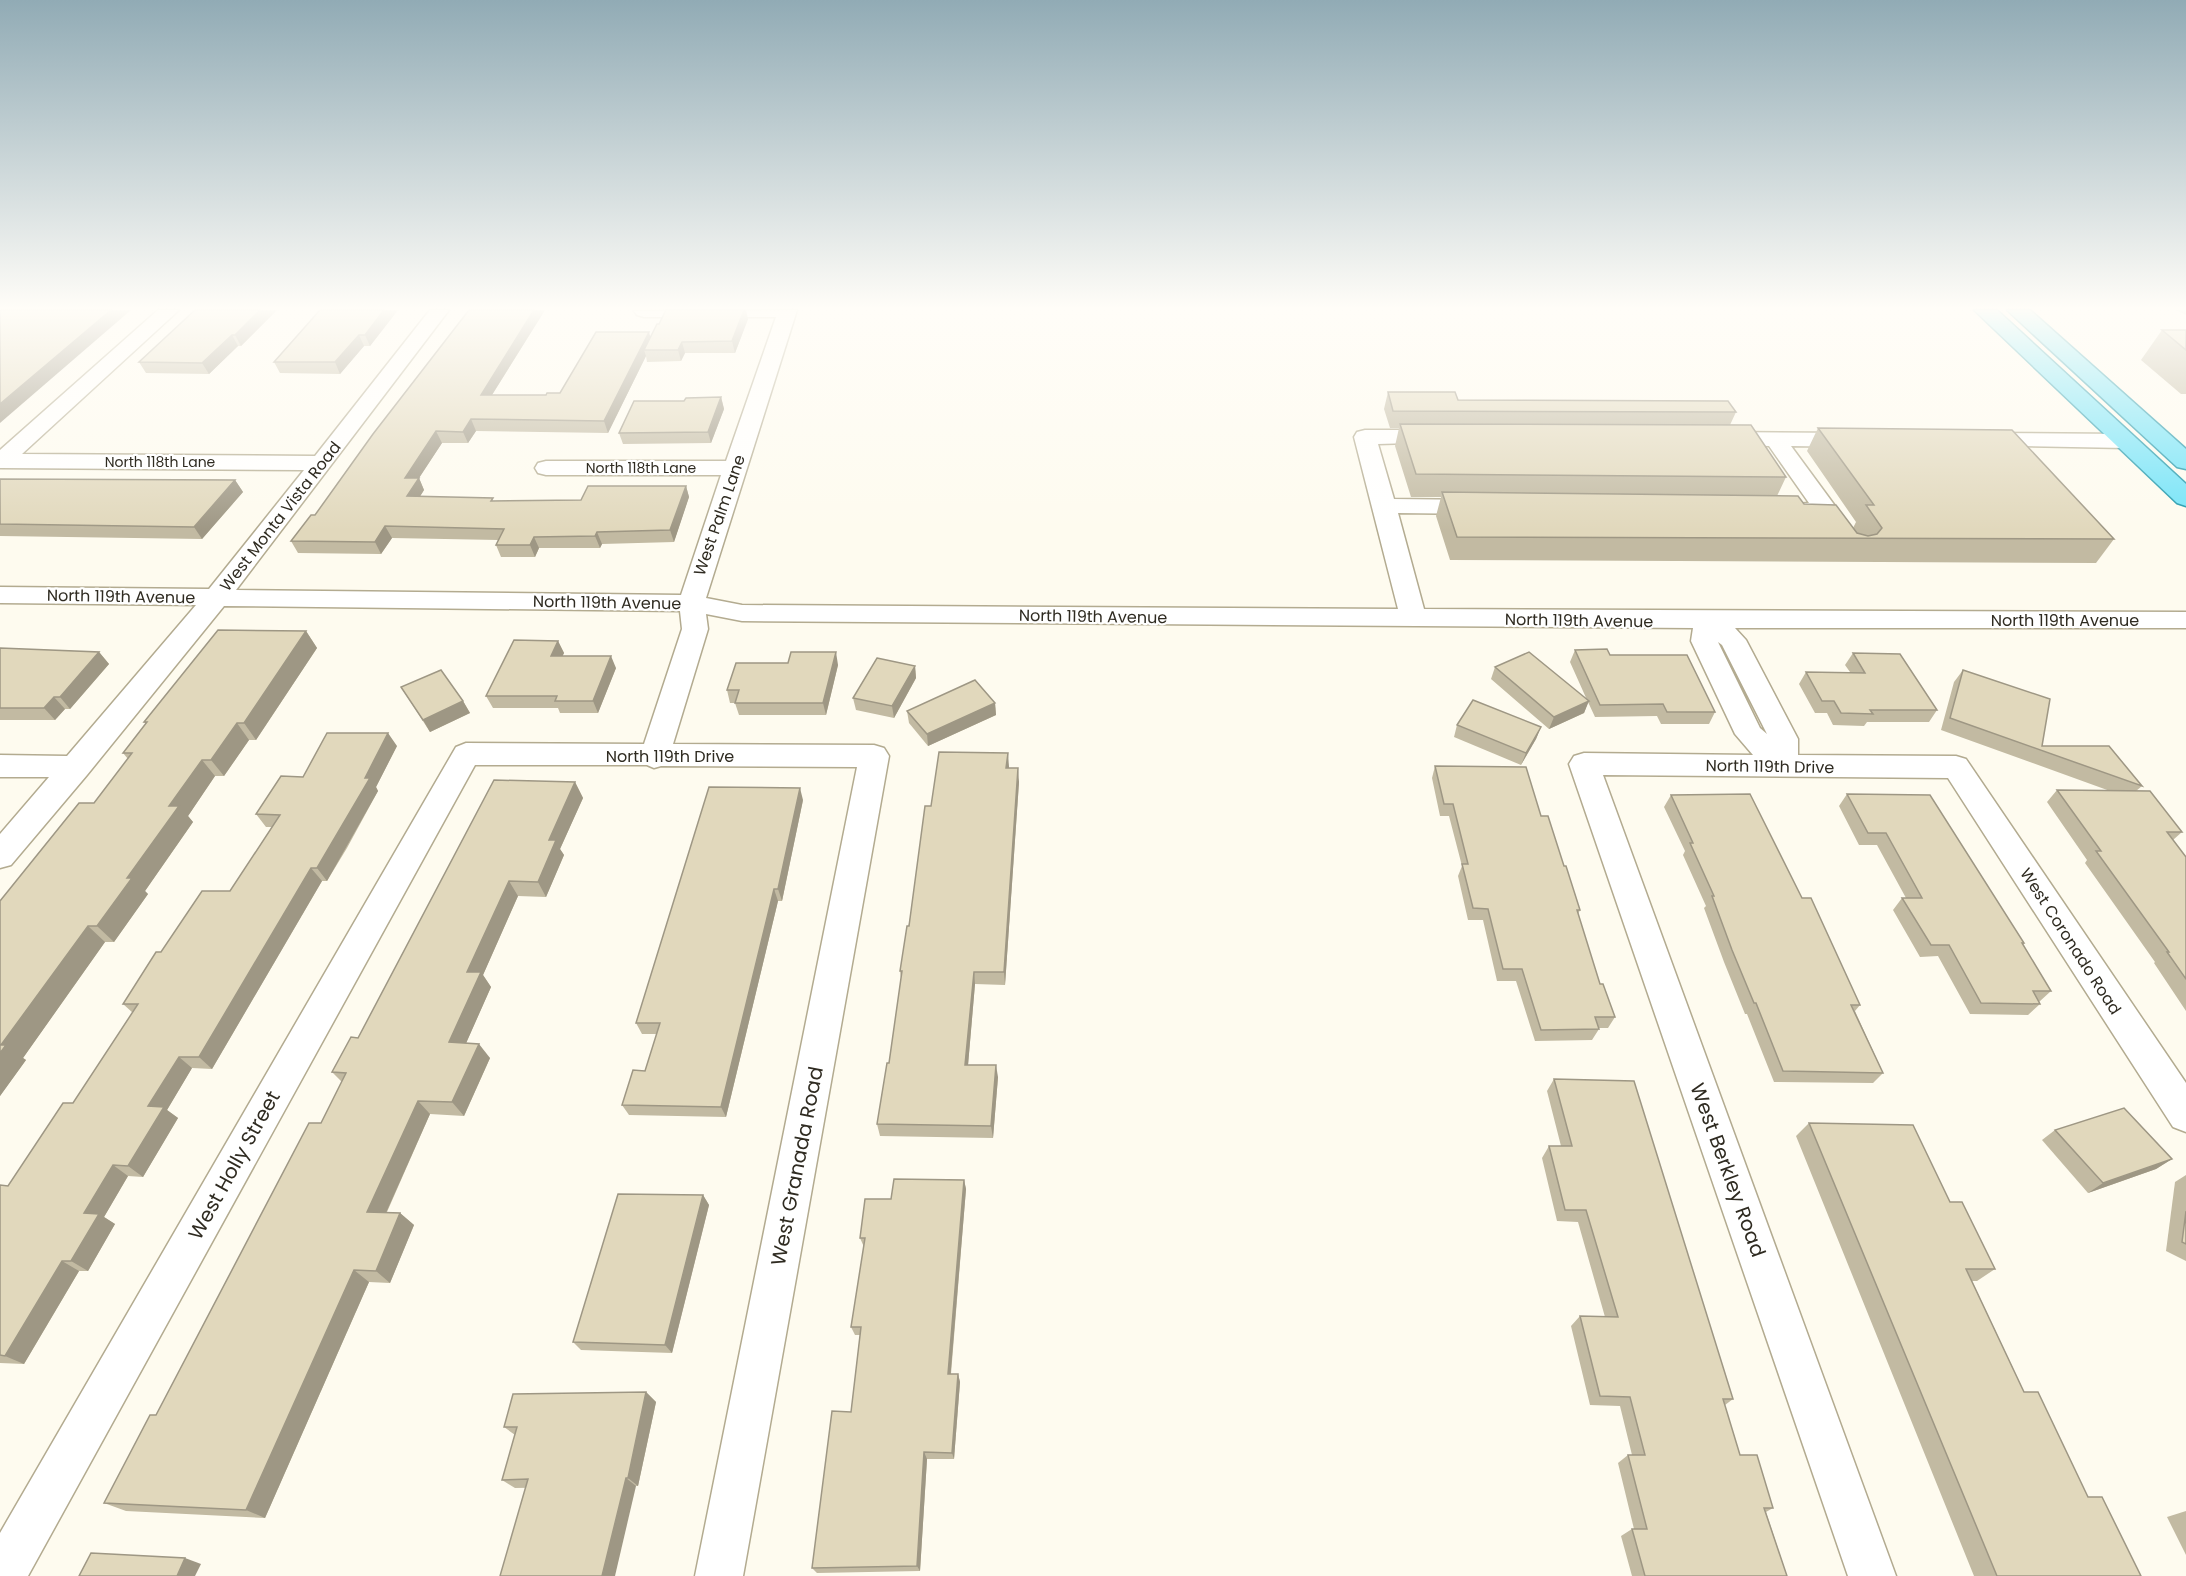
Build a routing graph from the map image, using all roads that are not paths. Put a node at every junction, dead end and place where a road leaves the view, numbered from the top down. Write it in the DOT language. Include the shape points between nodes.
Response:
graph roads {
  1 [pos="88,384"];
  2 [pos="382,384"];
  3 [pos="764,384"];
  4 [pos="2063,384"];
  5 [pos="2099,384"];
  6 [pos="1458,438"];
  7 [pos="1693,439"];
  8 [pos="1775,439"];
  9 [pos="1871,440"];
  10 [pos="1955,440"];
  11 [pos="2125,441"];
  12 [pos="1,461"];
  13 [pos="2186,462"];
  14 [pos="320,463"];
  15 [pos="546,468"];
  16 [pos="735,468"];
  17 [pos="2186,498"];
  18 [pos="1383,506"];
  19 [pos="1503,507"];
  20 [pos="1766,510"];
  21 [pos="0,595"];
  22 [pos="217,597"];
  23 [pos="692,603"];
  24 [pos="1413,618"];
  25 [pos="2186,620"];
  26 [pos="1708,621"];
  27 [pos="466,754"];
  28 [pos="654,756"];
  29 [pos="874,756"];
  30 [pos="1584,764"];
  31 [pos="0,766"];
  32 [pos="1783,766"];
  33 [pos="76,767"];
  34 [pos="1956,767"];
  35 [pos="0,856"];
  36 [pos="2186,1115"];
  37 [pos="2,1576"];
  38 [pos="719,1576"];
  39 [pos="1872,1576"];
  1 -- 12 [label="street"];
  2 -- 14 [label="street, West Monta Vista Road"];
  3 -- 16 [label="street, West Palm Lane"];
  4 -- 11 [label="main road"];
  5 -- 13 [label="main road"];
  6 -- 18 [label="street" via="1365,437"];
  7 -- 8 [label="street"];
  8 -- 9 [label="street"];
  8 -- 20 [label="street" via="1831,518"];
  10 -- 11 [label="street"];
  11 -- 17 [label="main road"];
  12 -- 14 [label="street, North 118th Lane"];
  14 -- 22 [label="street, West Monta Vista Road"];
  15 -- 16 [label="street, North 118th Lane"];
  16 -- 23 [label="street, West Palm Lane"];
  18 -- 19 [label="street"];
  18 -- 24 [label="street"];
  21 -- 22 [label="street, North 119th Avenue"];
  22 -- 23 [label="street, North 119th Avenue"];
  22 -- 33 [label="street, West Monta Vista Road"];
  23 -- 24 [label="street, North 119th Avenue" via="742,612"];
  23 -- 28 [label="street, West Palm Lane" via="695,629"];
  24 -- 26 [label="street, North 119th Avenue"];
  25 -- 26 [label="street, North 119th Avenue"];
  26 -- 32 [label="street" via="1704,641 1749,734"];
  27 -- 28 [label="street, North 119th Drive"];
  27 -- 37 [label="street, West Holly Street"];
  28 -- 29 [label="street, North 119th Drive"];
  29 -- 38 [label="street, West Granada Road"];
  30 -- 32 [label="street, North 119th Drive"];
  30 -- 39 [label="street, West Berkley Road"];
  31 -- 33 [label="street"];
  32 -- 34 [label="street, North 119th Drive"];
  33 -- 35 [label="street, West Monta Vista Road"];
  34 -- 36 [label="street, West Coronado Road"];
}
